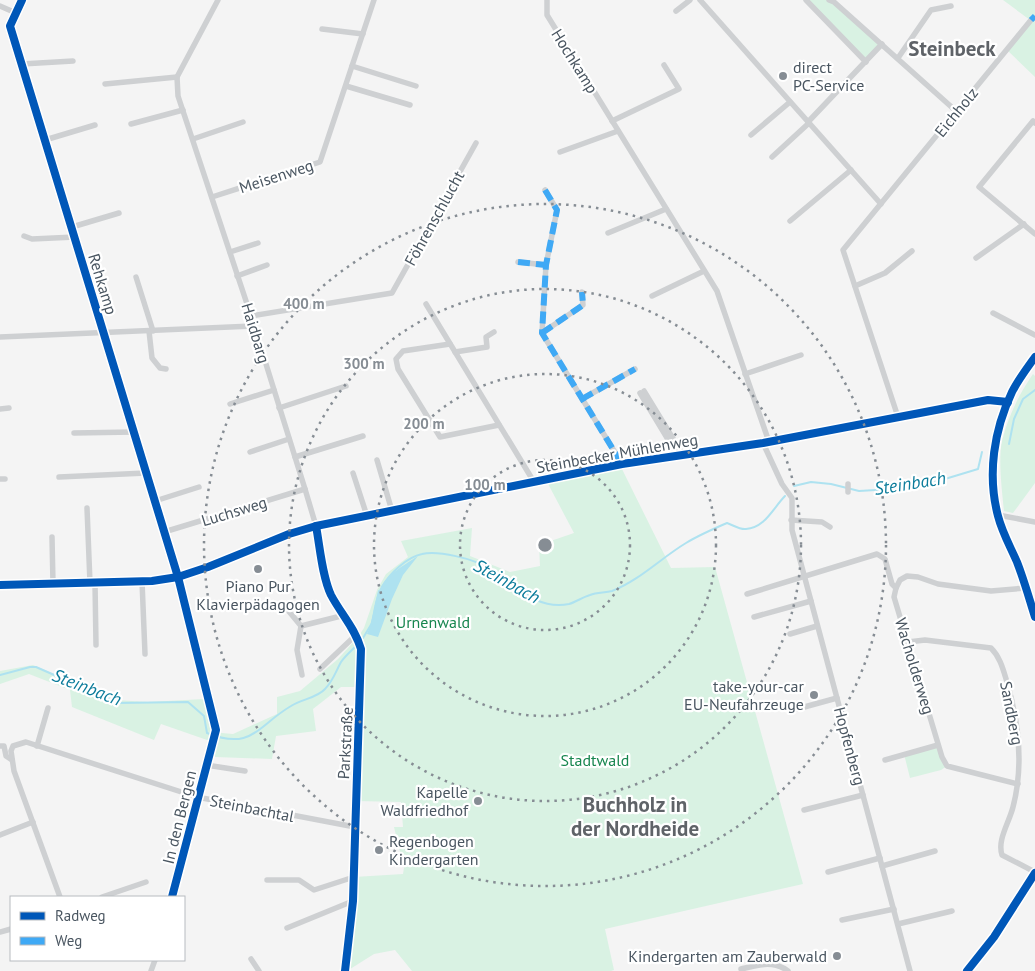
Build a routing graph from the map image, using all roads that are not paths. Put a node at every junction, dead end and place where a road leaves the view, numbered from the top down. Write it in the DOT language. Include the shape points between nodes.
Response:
graph roads {
  1 [pos="22,0"];
  2 [pos="218,0"];
  3 [pos="374,0"];
  4 [pos="547,0"];
  5 [pos="690,0"];
  6 [pos="700,0"];
  7 [pos="806,0"];
  8 [pos="829,0"];
  9 [pos="0,6"];
  10 [pos="951,6"];
  11 [pos="676,11"];
  12 [pos="16,13"];
  13 [pos="1031,20"];
  14 [pos="322,29"];
  15 [pos="363,34"];
  16 [pos="882,44"];
  17 [pos="898,58"];
  18 [pos="73,61"];
  19 [pos="866,62"];
  20 [pos="22,64"];
  21 [pos="664,65"];
  22 [pos="352,66"];
  23 [pos="177,77"];
  24 [pos="104,84"];
  25 [pos="346,86"];
  26 [pos="416,86"];
  27 [pos="790,102"];
  28 [pos="410,105"];
  29 [pos="183,110"];
  30 [pos="956,111"];
  31 [pos="612,121"];
  32 [pos="243,122"];
  33 [pos="808,123"];
  34 [pos="1035,123"];
  35 [pos="131,124"];
  36 [pos="95,125"];
  37 [pos="618,131"];
  38 [pos="751,135"];
  39 [pos="193,139"];
  40 [pos="45,140"];
  41 [pos="476,143"];
  42 [pos="560,152"];
  43 [pos="772,157"];
  44 [pos="851,170"];
  45 [pos="545,190"];
  46 [pos="212,197"];
  47 [pos="881,204"];
  48 [pos="666,209"];
  49 [pos="118,213"];
  50 [pos="790,221"];
  51 [pos="1024,224"];
  52 [pos="72,227"];
  53 [pos="608,233"];
  54 [pos="1035,234"];
  55 [pos="24,236"];
  56 [pos="75,237"];
  57 [pos="258,243"];
  58 [pos="912,251"];
  59 [pos="230,252"];
  60 [pos="976,258"];
  61 [pos="518,262"];
  62 [pos="267,265"];
  63 [pos="546,265"];
  64 [pos="704,271"];
  65 [pos="237,276"];
  66 [pos="136,277"];
  67 [pos="855,286"];
  68 [pos="582,292"];
  69 [pos="652,296"];
  70 [pos="426,304"];
  71 [pos="993,313"];
  72 [pos="250,316"];
  73 [pos="253,326"];
  74 [pos="151,331"];
  75 [pos="494,332"];
  76 [pos="542,333"];
  77 [pos="104,334"];
  78 [pos="0,335"];
  79 [pos="1035,335"];
  80 [pos="450,344"];
  81 [pos="455,352"];
  82 [pos="800,355"];
  83 [pos="1035,357"];
  84 [pos="635,369"];
  85 [pos="166,370"];
  86 [pos="745,374"];
  87 [pos="346,386"];
  88 [pos="274,390"];
  89 [pos="642,392"];
  90 [pos="582,399"];
  91 [pos="1008,402"];
  92 [pos="230,404"];
  93 [pos="9,408"];
  94 [pos="279,408"];
  95 [pos="0,409"];
  96 [pos="898,417"];
  97 [pos="499,425"];
  98 [pos="134,432"];
  99 [pos="74,433"];
  100 [pos="363,436"];
  101 [pos="289,439"];
  102 [pos="766,442"];
  103 [pos="250,452"];
  104 [pos="681,455"];
  105 [pos="295,457"];
  106 [pos="377,460"];
  107 [pos="622,464"];
  108 [pos="146,473"];
  109 [pos="353,473"];
  110 [pos="59,477"];
  111 [pos="534,482"];
  112 [pos="848,484"];
  113 [pos="199,487"];
  114 [pos="305,489"];
  115 [pos="848,492"];
  116 [pos="155,501"];
  117 [pos="88,508"];
  118 [pos="392,511"];
  119 [pos="998,515"];
  120 [pos="367,516"];
  121 [pos="792,520"];
  122 [pos="1035,522"];
  123 [pos="316,526"];
  124 [pos="830,527"];
  125 [pos="164,532"];
  126 [pos="52,537"];
  127 [pos="178,577"];
  128 [pos="804,578"];
  129 [pos="142,581"];
  130 [pos="92,583"];
  131 [pos="53,584"];
  132 [pos="0,585"];
  133 [pos="896,588"];
  134 [pos="1026,588"];
  135 [pos="747,594"];
  136 [pos="811,601"];
  137 [pos="287,608"];
  138 [pos="345,615"];
  139 [pos="1035,616"];
  140 [pos="754,617"];
  141 [pos="301,626"];
  142 [pos="817,626"];
  143 [pos="356,634"];
  144 [pos="790,634"];
  145 [pos="908,642"];
  146 [pos="96,645"];
  147 [pos="145,654"];
  148 [pos="320,669"];
  149 [pos="302,675"];
  150 [pos="837,698"];
  151 [pos="48,708"];
  152 [pos="797,709"];
  153 [pos="216,730"];
  154 [pos="212,744"];
  155 [pos="938,745"];
  156 [pos="0,746"];
  157 [pos="37,746"];
  158 [pos="12,760"];
  159 [pos="885,760"];
  160 [pos="206,764"];
  161 [pos="245,770"];
  162 [pos="1018,784"];
  163 [pos="863,795"];
  164 [pos="197,797"];
  165 [pos="804,810"];
  166 [pos="33,822"];
  167 [pos="355,827"];
  168 [pos="0,835"];
  169 [pos="936,851"];
  170 [pos="880,858"];
  171 [pos="882,866"];
  172 [pos="828,872"];
  173 [pos="1035,872"];
  174 [pos="354,877"];
  175 [pos="267,880"];
  176 [pos="146,882"];
  177 [pos="60,896"];
  178 [pos="105,896"];
  179 [pos="172,896"];
  180 [pos="353,901"];
  181 [pos="894,910"];
  182 [pos="952,911"];
  183 [pos="842,920"];
  184 [pos="898,924"];
  185 [pos="287,928"];
  186 [pos="251,959"];
  187 [pos="741,969"];
  188 [pos="259,971"];
  189 [pos="345,971"];
  190 [pos="788,971"];
  191 [pos="910,971"];
  192 [pos="967,971"];
  1 -- 12 [label="street, Rehkamp"];
  2 -- 23 [label="street"];
  3 -- 15 [label="street, Meisenweg"];
  4 -- 31 [label="street, Hochkamp" via="546,15"];
  5 -- 11 [label="street"];
  6 -- 27 [label="street"];
  7 -- 19 [label="street"];
  8 -- 16 [label="street"];
  9 -- 12 [label="street"];
  10 -- 17 [label="street" via="931,10"];
  12 -- 20 [label="street, Rehkamp" via="10,26"];
  13 -- 30 [label="street, Eichholz"];
  14 -- 15 [label="street"];
  15 -- 22 [label="street, Meisenweg"];
  16 -- 17 [label="street"];
  16 -- 19 [label="street"];
  17 -- 30 [label="street"];
  18 -- 20 [label="street"];
  19 -- 33 [label="street"];
  20 -- 40 [label="street, Rehkamp"];
  21 -- 31 [label="street" via="679,89"];
  22 -- 25 [label="street, Meisenweg"];
  22 -- 26 [label="street"];
  23 -- 24 [label="street"];
  23 -- 29 [label="street, Haidbarg"];
  25 -- 28 [label="street"];
  25 -- 46 [label="street, Meisenweg" via="320,162"];
  27 -- 33 [label="street"];
  27 -- 38 [label="street"];
  29 -- 35 [label="street"];
  29 -- 39 [label="street, Haidbarg"];
  30 -- 47 [label="street, Eichholz"];
  31 -- 37 [label="street, Hochkamp"];
  32 -- 39 [label="street"];
  33 -- 43 [label="street"];
  33 -- 44 [label="street"];
  34 -- 51 [label="street" via="1033,121 979,187"];
  36 -- 40 [label="street"];
  37 -- 42 [label="street"];
  37 -- 48 [label="street, Hochkamp"];
  39 -- 46 [label="street, Haidbarg"];
  40 -- 52 [label="street, Rehkamp"];
  41 -- 72 [label="street, Föhrenschlucht" via="392,293"];
  44 -- 47 [label="street"];
  44 -- 50 [label="street"];
  45 -- 63 [label="street" via="557,210"];
  46 -- 59 [label="street, Haidbarg"];
  47 -- 67 [label="street, Eichholz" via="843,250"];
  48 -- 53 [label="street"];
  48 -- 64 [label="street, Hochkamp"];
  49 -- 52 [label="street"];
  51 -- 54 [label="street"];
  51 -- 60 [label="street"];
  52 -- 56 [label="street, Rehkamp"];
  55 -- 56 [label="street, Rehkamp" via="32,239"];
  56 -- 77 [label="street, Rehkamp"];
  57 -- 59 [label="street"];
  58 -- 67 [label="street" via="885,272"];
  59 -- 65 [label="street, Haidbarg"];
  61 -- 63 [label="street"];
  62 -- 65 [label="street"];
  63 -- 76 [label="street"];
  64 -- 69 [label="street"];
  64 -- 86 [label="street, Hochkamp" via="716,291"];
  65 -- 72 [label="street, Haidbarg"];
  66 -- 74 [label="street"];
  67 -- 96 [label="street"];
  68 -- 76 [label="street" via="583,305"];
  70 -- 80 [label="street"];
  71 -- 79 [label="street"];
  72 -- 73 [label="street, Haidbarg"];
  73 -- 74 [label="street"];
  73 -- 88 [label="street, Haidbarg"];
  74 -- 77 [label="street"];
  74 -- 85 [label="street" via="152,358"];
  75 -- 81 [label="street" via="486,337 487,347"];
  76 -- 90 [label="street"];
  77 -- 78 [label="street"];
  77 -- 98 [label="street, Rehkamp"];
  80 -- 81 [label="street"];
  80 -- 97 [label="street" via="403,351 396,359 398,369 440,437"];
  81 -- 97 [label="street"];
  82 -- 86 [label="street"];
  83 -- 91 [label="street"];
  84 -- 90 [label="street"];
  86 -- 102 [label="street, Hochkamp"];
  87 -- 94 [label="street"];
  88 -- 92 [label="street"];
  88 -- 94 [label="street, Haidbarg"];
  89 -- 104 [label="street, Steinbecker Mühlenweg"];
  90 -- 107 [label="street"];
  91 -- 96 [label="street, Steinbecker Mühlenweg" via="988,400"];
  91 -- 119 [label="street" via="995,443 992,469"];
  93 -- 95 [label="street"];
  94 -- 101 [label="street, Haidbarg"];
  96 -- 102 [label="street, Steinbecker Mühlenweg"];
  97 -- 111 [label="street"];
  98 -- 99 [label="street"];
  98 -- 108 [label="street, Rehkamp"];
  100 -- 105 [label="street"];
  101 -- 103 [label="street"];
  101 -- 105 [label="street, Haidbarg"];
  102 -- 104 [label="street, Steinbecker Mühlenweg"];
  102 -- 121 [label="street, Hopfenberg" via="782,484 792,498"];
  104 -- 107 [label="street, Steinbecker Mühlenweg"];
  105 -- 114 [label="street, Haidbarg"];
  106 -- 118 [label="street"];
  107 -- 111 [label="street, Steinbecker Mühlenweg"];
  108 -- 110 [label="street"];
  108 -- 116 [label="street, Rehkamp"];
  109 -- 120 [label="street"];
  111 -- 118 [label="street, Steinbecker Mühlenweg"];
  112 -- 115 [label="street"];
  113 -- 116 [label="street"];
  114 -- 123 [label="street, Haidbarg"];
  114 -- 125 [label="street, Luchsweg"];
  116 -- 125 [label="street, Rehkamp"];
  117 -- 130 [label="street"];
  118 -- 120 [label="street, Steinbecker Mühlenweg"];
  119 -- 122 [label="street"];
  119 -- 134 [label="street"];
  120 -- 123 [label="street, Steinbecker Mühlenweg"];
  121 -- 124 [label="street" via="822,522"];
  121 -- 128 [label="street, Hopfenberg"];
  123 -- 127 [label="street, Steinbecker Mühlenweg"];
  123 -- 138 [label="street, Parkstraße" via="327,587"];
  125 -- 127 [label="street, Rehkamp"];
  126 -- 131 [label="street"];
  127 -- 129 [label="street, Steinbecker Mühlenweg"];
  127 -- 153 [label="street"];
  128 -- 133 [label="street, Wacholderweg" via="877,554 885,559"];
  128 -- 135 [label="street"];
  128 -- 136 [label="street, Hopfenberg"];
  129 -- 130 [label="street, Steinbecker Mühlenweg"];
  129 -- 147 [label="street"];
  130 -- 131 [label="street, Steinbecker Mühlenweg"];
  130 -- 146 [label="street"];
  131 -- 132 [label="street, Steinbecker Mühlenweg"];
  133 -- 134 [label="street" via="907,576 991,591"];
  133 -- 145 [label="street, Wacholderweg" via="894,598"];
  134 -- 139 [label="street"];
  136 -- 140 [label="street"];
  136 -- 142 [label="street, Hopfenberg"];
  137 -- 141 [label="street"];
  138 -- 141 [label="street"];
  138 -- 143 [label="street, Parkstraße"];
  141 -- 149 [label="street" via="297,650"];
  142 -- 144 [label="street"];
  142 -- 150 [label="street, Hopfenberg"];
  143 -- 148 [label="street"];
  143 -- 167 [label="street, Parkstraße" via="362,668"];
  145 -- 155 [label="street, Wacholderweg"];
  145 -- 162 [label="street, Sandberg" via="925,640 990,648 998,655 1018,723"];
  150 -- 152 [label="street, Hopfenberg"];
  150 -- 163 [label="street, Hopfenberg"];
  151 -- 157 [label="street"];
  154 -- 160 [label="street, In den Bergen"];
  155 -- 159 [label="street"];
  155 -- 162 [label="street, Wacholderweg" via="948,766"];
  156 -- 158 [label="street" via="4,746 6,756"];
  157 -- 158 [label="street, Steinbachtal" via="26,742 13,746"];
  157 -- 164 [label="street, Steinbachtal"];
  158 -- 166 [label="street"];
  160 -- 161 [label="street, In den Bergen"];
  160 -- 164 [label="street, In den Bergen"];
  162 -- 173 [label="street, Sandberg" via="999,847 1002,855"];
  163 -- 165 [label="street, Hopfenberg"];
  163 -- 170 [label="street, Hopfenberg"];
  164 -- 167 [label="street, Steinbachtal"];
  164 -- 179 [label="street, In den Bergen"];
  166 -- 168 [label="street"];
  166 -- 177 [label="street"];
  167 -- 174 [label="street, Parkstraße"];
  169 -- 171 [label="street"];
  170 -- 171 [label="street, Hopfenberg"];
  170 -- 172 [label="street"];
  171 -- 181 [label="street, Hopfenberg"];
  173 -- 192 [label="street" via="994,937"];
  174 -- 175 [label="street" via="314,890 299,880"];
  174 -- 180 [label="street, Parkstraße"];
  176 -- 178 [label="street"];
  180 -- 185 [label="street"];
  180 -- 189 [label="street, Parkstraße"];
  181 -- 183 [label="street"];
  181 -- 184 [label="street, Hopfenberg"];
  182 -- 184 [label="street"];
  184 -- 191 [label="street, Hopfenberg"];
  186 -- 188 [label="street"];
  187 -- 190 [label="street" via="772,964"];
}
